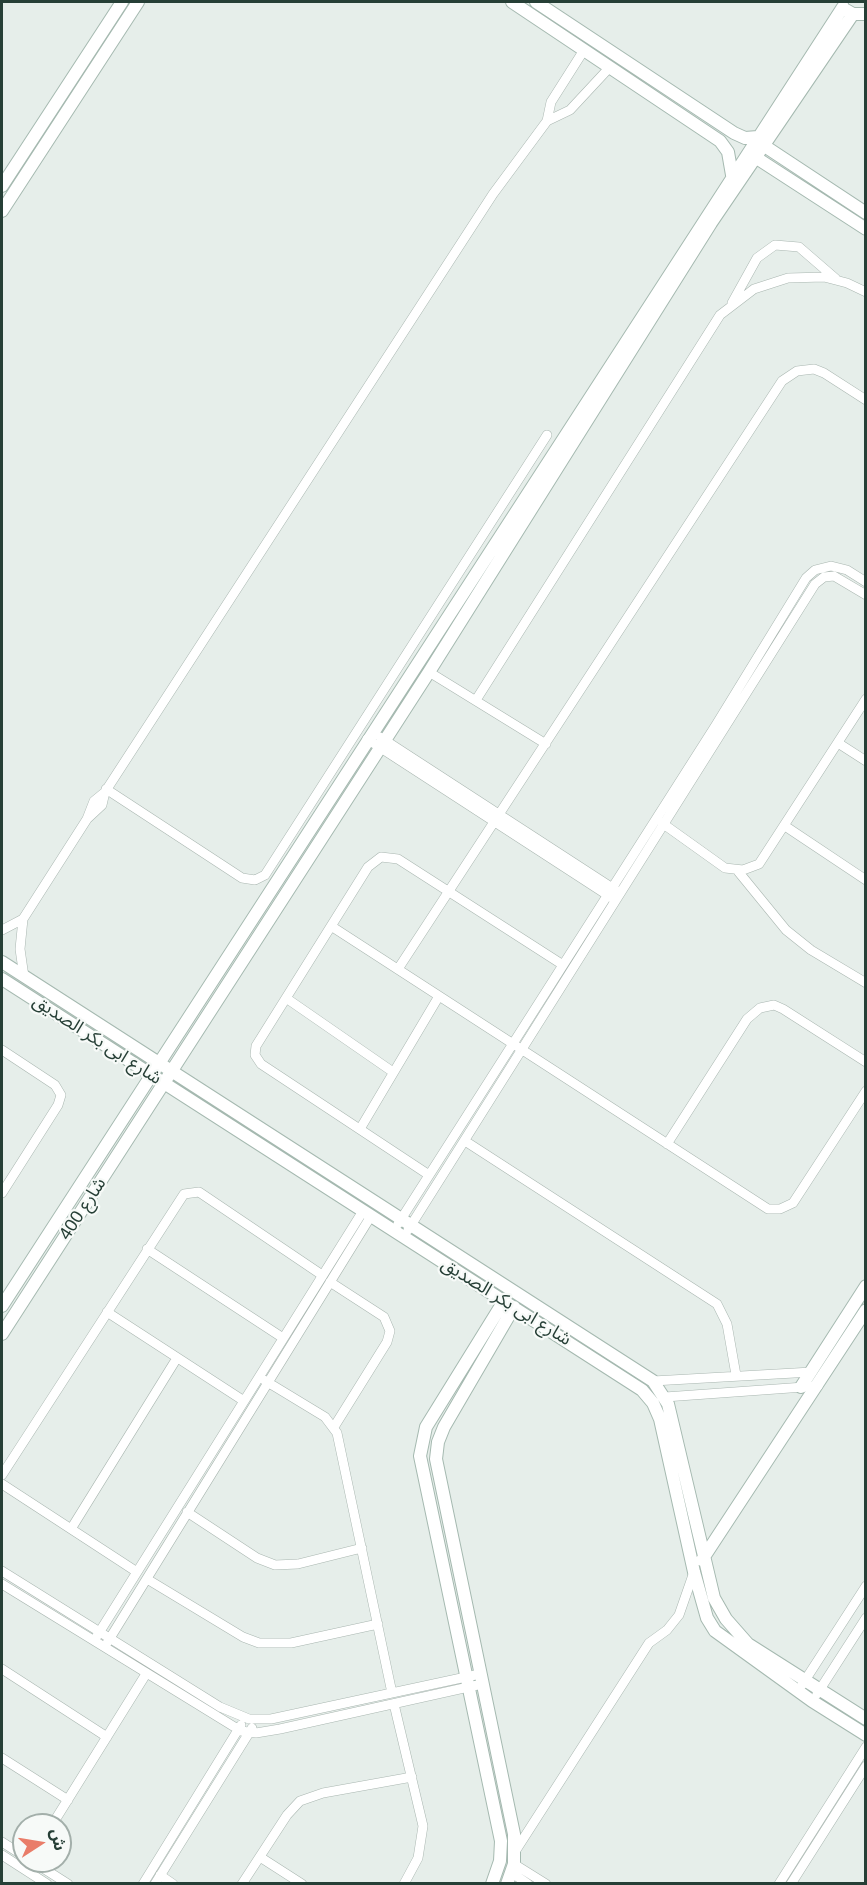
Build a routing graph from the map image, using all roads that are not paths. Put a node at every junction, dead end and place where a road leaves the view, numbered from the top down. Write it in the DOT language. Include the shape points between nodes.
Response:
graph roads {
  1 [pos="122,2"];
  2 [pos="138,2"];
  3 [pos="512,2"];
  4 [pos="536,2"];
  5 [pos="851,9"];
  6 [pos="584,50"];
  7 [pos="610,67"];
  8 [pos="547,121"];
  9 [pos="728,130"];
  10 [pos="720,141"];
  11 [pos="760,141"];
  12 [pos="755,157"];
  13 [pos="732,175"];
  14 [pos="2,186"];
  15 [pos="2,211"];
  16 [pos="866,213"];
  17 [pos="708,221"];
  18 [pos="866,229"];
  19 [pos="836,279"];
  20 [pos="866,292"];
  21 [pos="730,306"];
  22 [pos="866,400"];
  23 [pos="547,435"];
  24 [pos="866,582"];
  25 [pos="866,595"];
  26 [pos="429,672"];
  27 [pos="476,700"];
  28 [pos="865,702"];
  29 [pos="370,735"];
  30 [pos="838,743"];
  31 [pos="382,744"];
  32 [pos="546,744"];
  33 [pos="866,761"];
  34 [pos="106,790"];
  35 [pos="656,818"];
  36 [pos="497,819"];
  37 [pos="665,825"];
  38 [pos="785,826"];
  39 [pos="737,870"];
  40 [pos="866,880"];
  41 [pos="449,891"];
  42 [pos="610,891"];
  43 [pos="619,898"];
  44 [pos="23,920"];
  45 [pos="331,926"];
  46 [pos="2,930"];
  47 [pos="2,962"];
  48 [pos="563,965"];
  49 [pos="398,969"];
  50 [pos="24,977"];
  51 [pos="2,979"];
  52 [pos="866,983"];
  53 [pos="439,996"];
  54 [pos="286,998"];
  55 [pos="513,1044"];
  56 [pos="2,1050"];
  57 [pos="523,1050"];
  58 [pos="158,1062"];
  59 [pos="866,1062"];
  60 [pos="173,1072"];
  61 [pos="393,1072"];
  62 [pos="150,1074"];
  63 [pos="165,1084"];
  64 [pos="866,1091"];
  65 [pos="360,1129"];
  66 [pos="465,1141"];
  67 [pos="667,1144"];
  68 [pos="429,1175"];
  69 [pos="2,1193"];
  70 [pos="367,1213"];
  71 [pos="406,1222"];
  72 [pos="399,1234"];
  73 [pos="147,1249"];
  74 [pos="326,1278"];
  75 [pos="866,1286"];
  76 [pos="509,1304"];
  77 [pos="2,1306"];
  78 [pos="866,1310"];
  79 [pos="106,1312"];
  80 [pos="2,1334"];
  81 [pos="283,1338"];
  82 [pos="177,1358"];
  83 [pos="827,1371"];
  84 [pos="812,1372"];
  85 [pos="736,1376"];
  86 [pos="259,1377"];
  87 [pos="653,1381"];
  88 [pos="268,1382"];
  89 [pos="818,1386"];
  90 [pos="801,1387"];
  91 [pos="665,1397"];
  92 [pos="244,1401"];
  93 [pos="334,1427"];
  94 [pos="2,1475"];
  95 [pos="2,1484"];
  96 [pos="188,1512"];
  97 [pos="71,1529"];
  98 [pos="362,1548"];
  99 [pos="705,1557"];
  100 [pos="2,1571"];
  101 [pos="137,1572"];
  102 [pos="694,1572"];
  103 [pos="147,1579"];
  104 [pos="2,1584"];
  105 [pos="866,1586"];
  106 [pos="866,1618"];
  107 [pos="378,1624"];
  108 [pos="99,1632"];
  109 [pos="110,1638"];
  110 [pos="93,1641"];
  111 [pos="104,1648"];
  112 [pos="2,1669"];
  113 [pos="146,1674"];
  114 [pos="481,1679"];
  115 [pos="467,1682"];
  116 [pos="801,1686"];
  117 [pos="820,1690"];
  118 [pos="392,1693"];
  119 [pos="812,1701"];
  120 [pos="394,1704"];
  121 [pos="246,1718"];
  122 [pos="866,1719"];
  123 [pos="257,1720"];
  124 [pos="239,1730"];
  125 [pos="249,1732"];
  126 [pos="866,1735"];
  127 [pos="107,1737"];
  128 [pos="866,1748"];
  129 [pos="2,1758"];
  130 [pos="866,1766"];
  131 [pos="412,1777"];
  132 [pos="68,1800"];
  133 [pos="60,1813"];
  134 [pos="516,1850"];
  135 [pos="260,1857"];
  136 [pos="47,1873"];
  137 [pos="511,1873"];
  138 [pos="158,1879"];
  139 [pos="68,1884"];
  140 [pos="143,1884"];
  141 [pos="173,1884"];
  142 [pos="242,1884"];
  143 [pos="302,1884"];
  144 [pos="404,1884"];
  145 [pos="492,1884"];
  146 [pos="528,1884"];
  147 [pos="546,1884"];
  148 [pos="779,1884"];
  149 [pos="790,1884"];
  1 -- 14 [label="main road"];
  2 -- 15 [label="main road"];
  3 -- 6 [label="main road"];
  4 -- 9 [label="main road"];
  5 -- 11 [label="main road"];
  6 -- 7 [label="main road"];
  6 -- 8 [label="street" via="551,102"];
  7 -- 8 [label="street" via="570,110"];
  7 -- 10 [label="main road"];
  8 -- 34 [label="street" via="486,204"];
  9 -- 10 [label="main road"];
  9 -- 11 [label="main road"];
  10 -- 13 [label="main road" via="728,152"];
  11 -- 12 [label="main road"];
  11 -- 13 [label="main road"];
  11 -- 16 [label="main road"];
  12 -- 17 [label="main road"];
  12 -- 18 [label="main road"];
  13 -- 17 [label="main road"];
  17 -- 26 [label="main road, شارع 400"];
  17 -- 29 [label="main road, شارع 400"];
  19 -- 20 [label="street"];
  19 -- 21 [label="street" via="812,276 777,281 754,289"];
  19 -- 21 [label="street" via="799,247 775,245 757,258"];
  21 -- 27 [label="street" via="711,327"];
  22 -- 32 [label="street" via="814,369 797,371 782,381"];
  23 -- 34 [label="street" via="265,875 255,880 242,878"];
  24 -- 35 [label="street" via="842,567 831,566 815,570 806,578"];
  25 -- 37 [label="street" via="834,576 815,584"];
  26 -- 27 [label="street"];
  26 -- 31 [label="main road, شارع 400"];
  27 -- 32 [label="street"];
  28 -- 30 [label="street"];
  29 -- 31 [label="street"];
  29 -- 58 [label="main road, شارع 400"];
  30 -- 33 [label="street"];
  30 -- 38 [label="street"];
  31 -- 36 [label="street"];
  31 -- 60 [label="main road, شارع 400"];
  32 -- 36 [label="street"];
  34 -- 44 [label="street" via="94,801 87,819"];
  35 -- 37 [label="street"];
  35 -- 42 [label="street"];
  36 -- 41 [label="street"];
  36 -- 42 [label="street"];
  37 -- 39 [label="street" via="720,865"];
  37 -- 43 [label="street"];
  38 -- 39 [label="street" via="764,860 754,867"];
  38 -- 40 [label="street"];
  39 -- 52 [label="street" via="786,930"];
  41 -- 45 [label="street" via="398,859 381,857 368,867"];
  41 -- 48 [label="street"];
  41 -- 49 [label="street"];
  42 -- 43 [label="street"];
  42 -- 48 [label="street"];
  43 -- 57 [label="street"];
  44 -- 46 [label="street"];
  44 -- 50 [label="street" via="20,949"];
  45 -- 49 [label="street"];
  45 -- 54 [label="street"];
  47 -- 50 [label="main road, شارع ابى بكر الصديق"];
  48 -- 55 [label="street"];
  49 -- 53 [label="street"];
  50 -- 58 [label="main road, شارع ابى بكر الصديق"];
  51 -- 62 [label="main road, شارع ابى بكر الصديق"];
  53 -- 55 [label="street"];
  53 -- 61 [label="street"];
  54 -- 61 [label="street"];
  54 -- 65 [label="street" via="256,1046 256,1058"];
  55 -- 57 [label="street"];
  55 -- 68 [label="street"];
  56 -- 69 [label="street" via="55,1085 61,1095"];
  57 -- 66 [label="street"];
  57 -- 67 [label="street"];
  58 -- 60 [label="main road, شارع ابى بكر الصديق"];
  58 -- 62 [label="main road, شارع 400"];
  59 -- 67 [label="street" via="783,1009 774,1005 760,1008 747,1019"];
  60 -- 63 [label="main road, شارع 400"];
  60 -- 71 [label="main road, شارع ابى بكر الصديق"];
  61 -- 65 [label="street"];
  62 -- 63 [label="main road, شارع ابى بكر الصديق"];
  62 -- 77 [label="main road, شارع 400"];
  63 -- 70 [label="main road, شارع ابى بكر الصديق"];
  63 -- 80 [label="main road, شارع 400"];
  64 -- 67 [label="street" via="786,1208 768,1209"];
  65 -- 68 [label="street"];
  66 -- 71 [label="street"];
  66 -- 85 [label="street" via="713,1301 726,1318"];
  68 -- 71 [label="street"];
  70 -- 72 [label="main road, شارع ابى بكر الصديق"];
  70 -- 74 [label="street"];
  71 -- 72 [label="street"];
  71 -- 87 [label="main road, شارع ابى بكر الصديق"];
  72 -- 76 [label="main road, شارع ابى بكر الصديق"];
  73 -- 74 [label="street" via="181,1197 196,1191"];
  73 -- 79 [label="street"];
  73 -- 81 [label="street"];
  74 -- 81 [label="street"];
  74 -- 88 [label="street"];
  74 -- 93 [label="street" via="384,1317 390,1331"];
  75 -- 84 [label="main road"];
  76 -- 102 [label="main road, شارع ابى بكر الصديق" via="642,1389 653,1403 660,1419"];
  76 -- 114 [label="main road" via="444,1427 436,1450 437,1477"];
  76 -- 115 [label="main road" via="426,1427 420,1449"];
  78 -- 83 [label="main road"];
  79 -- 82 [label="street"];
  79 -- 94 [label="street"];
  81 -- 86 [label="street"];
  82 -- 92 [label="street"];
  82 -- 97 [label="street"];
  83 -- 84 [label="main road"];
  83 -- 89 [label="main road"];
  84 -- 85 [label="street"];
  84 -- 90 [label="main road"];
  85 -- 87 [label="street"];
  86 -- 88 [label="street"];
  86 -- 92 [label="street"];
  87 -- 91 [label="main road, شارع ابى بكر الصديق"];
  88 -- 93 [label="street" via="325,1417"];
  88 -- 96 [label="street"];
  89 -- 90 [label="street"];
  89 -- 99 [label="main road"];
  90 -- 91 [label="street"];
  91 -- 99 [label="main road, شارع ابى بكر الصديق"];
  92 -- 101 [label="street"];
  93 -- 98 [label="street"];
  95 -- 97 [label="street"];
  96 -- 98 [label="street" via="257,1558 275,1565 298,1564"];
  96 -- 103 [label="street"];
  97 -- 101 [label="street"];
  98 -- 107 [label="street"];
  99 -- 102 [label="main road"];
  99 -- 116 [label="main road, شارع ابى بكر الصديق" via="714,1598 726,1620 748,1644"];
  100 -- 108 [label="street"];
  101 -- 108 [label="street"];
  102 -- 116 [label="main road, شارع ابى بكر الصديق" via="707,1618 715,1631"];
  102 -- 134 [label="street" via="679,1615 649,1643"];
  103 -- 107 [label="street" via="259,1643 284,1644"];
  103 -- 109 [label="street"];
  104 -- 110 [label="street"];
  105 -- 116 [label="street"];
  106 -- 117 [label="street"];
  107 -- 118 [label="street"];
  108 -- 109 [label="street"];
  108 -- 110 [label="street"];
  109 -- 111 [label="street"];
  109 -- 121 [label="street" via="227,1711"];
  110 -- 111 [label="street"];
  111 -- 113 [label="street"];
  112 -- 127 [label="street"];
  113 -- 124 [label="street"];
  113 -- 127 [label="street"];
  114 -- 115 [label="street"];
  114 -- 134 [label="main road"];
  115 -- 118 [label="street"];
  115 -- 120 [label="street"];
  115 -- 145 [label="main road" via="501,1841 500,1861"];
  116 -- 117 [label="main road, شارع ابى بكر الصديق"];
  116 -- 119 [label="main road, شارع ابى بكر الصديق"];
  117 -- 119 [label="street"];
  117 -- 122 [label="main road, شارع ابى بكر الصديق"];
  118 -- 123 [label="street"];
  119 -- 126 [label="main road, شارع ابى بكر الصديق"];
  120 -- 125 [label="street" via="280,1730"];
  120 -- 131 [label="street"];
  121 -- 123 [label="street"];
  121 -- 124 [label="street"];
  123 -- 125 [label="street"];
  124 -- 125 [label="street"];
  124 -- 140 [label="street"];
  125 -- 138 [label="street"];
  127 -- 132 [label="street"];
  128 -- 148 [label="street"];
  129 -- 132 [label="street"];
  130 -- 149 [label="street"];
  131 -- 135 [label="street" via="306,1797 287,1815"];
  131 -- 144 [label="street" via="423,1826 422,1842"];
  132 -- 133 [label="street"];
  134 -- 137 [label="main road"];
  135 -- 142 [label="street"];
  135 -- 143 [label="street"];
  136 -- 139 [label="street"];
  137 -- 146 [label="street"];
  137 -- 147 [label="street"];
  138 -- 141 [label="street"];
}
